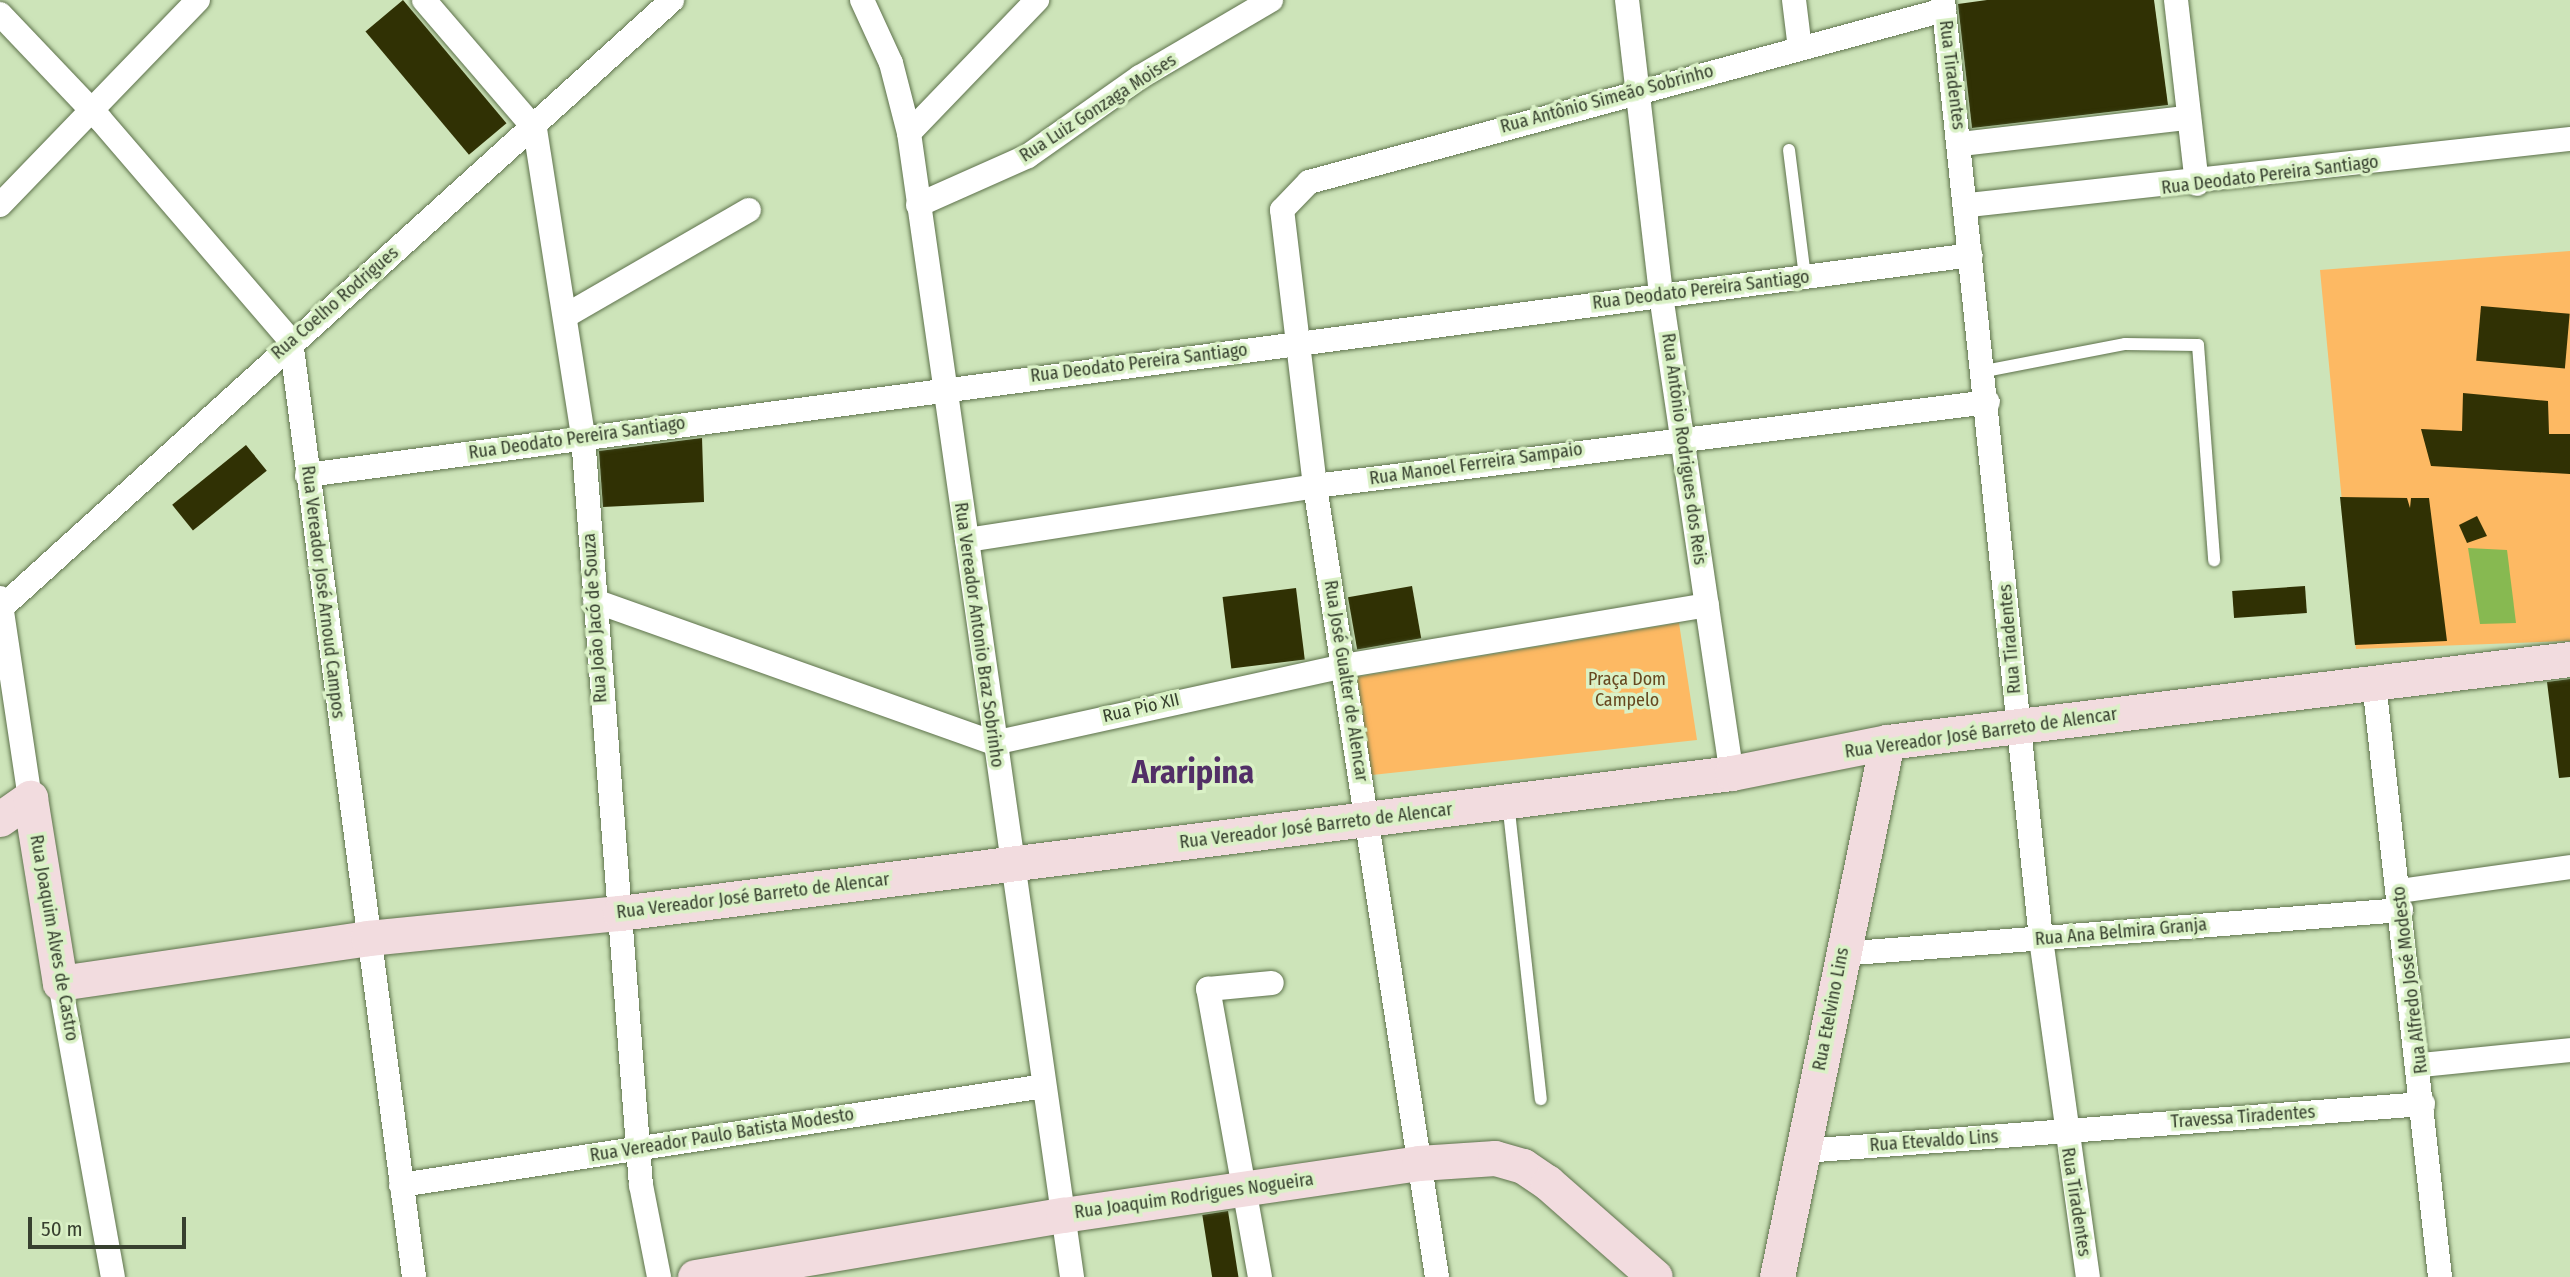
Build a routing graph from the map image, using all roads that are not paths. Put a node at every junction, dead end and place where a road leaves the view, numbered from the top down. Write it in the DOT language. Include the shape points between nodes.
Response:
graph roads {
  1 [pos="198,0"];
  2 [pos="218,0"];
  3 [pos="424,0"];
  4 [pos="672,0"];
  5 [pos="862,0"];
  6 [pos="1037,0"];
  7 [pos="1271,0"];
  8 [pos="1627,0"];
  9 [pos="1794,0"];
  10 [pos="2176,0"];
  11 [pos="1943,5"];
  12 [pos="0,14"];
  13 [pos="1800,49"];
  14 [pos="1638,90"];
  15 [pos="95,114"];
  16 [pos="2186,118"];
  17 [pos="535,129"];
  18 [pos="909,134"];
  19 [pos="2570,139"];
  20 [pos="1961,144"];
  21 [pos="1789,150"];
  22 [pos="2197,184"];
  23 [pos="0,205"];
  24 [pos="918,205"];
  25 [pos="1969,205"];
  26 [pos="1282,209"];
  27 [pos="749,210"];
  28 [pos="1971,255"];
  29 [pos="1805,277"];
  30 [pos="1661,295"];
  31 [pos="567,315"];
  32 [pos="291,341"];
  33 [pos="1296,343"];
  34 [pos="1985,370"];
  35 [pos="943,388"];
  36 [pos="1988,402"];
  37 [pos="583,436"];
  38 [pos="1682,437"];
  39 [pos="307,475"];
  40 [pos="1315,486"];
  41 [pos="967,540"];
  42 [pos="2214,560"];
  43 [pos="595,601"];
  44 [pos="1,604"];
  45 [pos="1707,605"];
  46 [pos="2570,659"];
  47 [pos="1343,666"];
  48 [pos="2374,683"];
  49 [pos="2019,726"];
  50 [pos="1887,742"];
  51 [pos="994,743"];
  52 [pos="1732,773"];
  53 [pos="30,798"];
  54 [pos="1508,801"];
  55 [pos="0,819"];
  56 [pos="1367,819"];
  57 [pos="1011,864"];
  58 [pos="2570,867"];
  59 [pos="2400,900"];
  60 [pos="620,914"];
  61 [pos="368,938"];
  62 [pos="2041,939"];
  63 [pos="1841,954"];
  64 [pos="1272,983"];
  65 [pos="60,984"];
  66 [pos="2570,1050"];
  67 [pos="2421,1065"];
  68 [pos="1044,1086"];
  69 [pos="1541,1099"];
  70 [pos="2423,1104"];
  71 [pos="2064,1130"];
  72 [pos="638,1149"];
  73 [pos="1804,1151"];
  74 [pos="1419,1163"];
  75 [pos="401,1185"];
  76 [pos="1244,1188"];
  77 [pos="1063,1215"];
  78 [pos="780,1270"];
  79 [pos="113,1277"];
  80 [pos="414,1277"];
  81 [pos="659,1277"];
  82 [pos="695,1277"];
  83 [pos="1072,1277"];
  84 [pos="1260,1277"];
  85 [pos="1437,1277"];
  86 [pos="1655,1277"];
  87 [pos="1777,1277"];
  88 [pos="2088,1277"];
  89 [pos="2440,1277"];
  1 -- 15 [label="street"];
  2 -- 15 [label="street"];
  3 -- 17 [label="street"];
  4 -- 17 [label="street, Rua Coelho Rodrigues"];
  5 -- 18 [label="street, Rua Vereador Antonio Braz Sobrinho" via="891,63"];
  6 -- 18 [label="street"];
  7 -- 24 [label="street, Rua Luiz Gonzaga Moises" via="1140,77 1028,156"];
  8 -- 14 [label="street, Rua Antônio Rodrigues dos Reis"];
  9 -- 13 [label="street"];
  10 -- 16 [label="street"];
  11 -- 13 [label="street, Rua Antônio Simeão Sobrinho"];
  11 -- 20 [label="street, Rua Tiradentes"];
  12 -- 15 [label="street"];
  13 -- 14 [label="street, Rua Antônio Simeão Sobrinho"];
  14 -- 26 [label="street, Rua Antônio Simeão Sobrinho" via="1309,182"];
  14 -- 30 [label="street, Rua Antônio Rodrigues dos Reis"];
  15 -- 23 [label="street"];
  15 -- 32 [label="street"];
  16 -- 20 [label="street"];
  16 -- 22 [label="street"];
  17 -- 31 [label="street, Rua João Jacó de Souza"];
  17 -- 32 [label="street, Rua Coelho Rodrigues"];
  18 -- 24 [label="street, Rua Vereador Antonio Braz Sobrinho"];
  19 -- 22 [label="street, Rua Deodato Pereira Santiago"];
  20 -- 25 [label="street, Rua Tiradentes"];
  21 -- 29 [label="lane"];
  22 -- 25 [label="street, Rua Deodato Pereira Santiago"];
  24 -- 35 [label="street, Rua Vereador Antonio Braz Sobrinho"];
  25 -- 28 [label="street, Rua Tiradentes"];
  26 -- 33 [label="street, Rua José Gualter de Alencar"];
  27 -- 31 [label="street"];
  28 -- 29 [label="street, Rua Deodato Pereira Santiago"];
  28 -- 34 [label="street, Rua Tiradentes"];
  29 -- 30 [label="street, Rua Deodato Pereira Santiago"];
  30 -- 33 [label="street, Rua Deodato Pereira Santiago"];
  30 -- 38 [label="street, Rua Antônio Rodrigues dos Reis"];
  31 -- 37 [label="street, Rua João Jacó de Souza"];
  32 -- 39 [label="street, Rua Vereador José Arnoud Campos"];
  32 -- 44 [label="street, Rua Coelho Rodrigues"];
  33 -- 35 [label="street, Rua Deodato Pereira Santiago"];
  33 -- 40 [label="street, Rua José Gualter de Alencar"];
  34 -- 36 [label="street, Rua Tiradentes"];
  34 -- 42 [label="lane" via="2125,344 2198,345"];
  35 -- 37 [label="street, Rua Deodato Pereira Santiago"];
  35 -- 41 [label="street, Rua Vereador Antonio Braz Sobrinho"];
  36 -- 38 [label="street, Rua Manoel Ferreira Sampaio"];
  36 -- 49 [label="street, Rua Tiradentes"];
  37 -- 39 [label="street, Rua Deodato Pereira Santiago"];
  37 -- 43 [label="street, Rua João Jacó de Souza"];
  38 -- 40 [label="street, Rua Manoel Ferreira Sampaio"];
  38 -- 45 [label="street, Rua Antônio Rodrigues dos Reis"];
  39 -- 61 [label="street, Rua Vereador José Arnoud Campos"];
  40 -- 41 [label="street, Rua Manoel Ferreira Sampaio"];
  40 -- 47 [label="street, Rua José Gualter de Alencar"];
  41 -- 51 [label="street, Rua Vereador Antonio Braz Sobrinho"];
  43 -- 51 [label="street"];
  43 -- 60 [label="street, Rua João Jacó de Souza"];
  44 -- 53 [label="street, Rua Joaquim Alves de Castro"];
  45 -- 47 [label="street, Rua Pio XII"];
  45 -- 52 [label="street, Rua Antônio Rodrigues dos Reis"];
  46 -- 48 [label="main road, Rua Vereador José Barreto de Alencar"];
  47 -- 51 [label="street, Rua Pio XII"];
  47 -- 56 [label="street, Rua José Gualter de Alencar"];
  48 -- 49 [label="main road, Rua Vereador José Barreto de Alencar"];
  48 -- 59 [label="street, Rua Alfredo José Modesto"];
  49 -- 50 [label="main road, Rua Vereador José Barreto de Alencar"];
  49 -- 62 [label="street, Rua Tiradentes"];
  50 -- 52 [label="main road, Rua Vereador José Barreto de Alencar"];
  50 -- 63 [label="main road, Rua Etelvino Lins"];
  51 -- 57 [label="street, Rua Vereador Antonio Braz Sobrinho"];
  52 -- 54 [label="main road, Rua Vereador José Barreto de Alencar"];
  53 -- 55 [label="main road"];
  53 -- 65 [label="main road, Rua Joaquim Alves de Castro"];
  54 -- 56 [label="main road, Rua Vereador José Barreto de Alencar"];
  54 -- 69 [label="lane"];
  56 -- 57 [label="main road, Rua Vereador José Barreto de Alencar"];
  56 -- 74 [label="street, Rua José Gualter de Alencar"];
  57 -- 60 [label="main road, Rua Vereador José Barreto de Alencar"];
  57 -- 68 [label="street, Rua Vereador Antonio Braz Sobrinho"];
  58 -- 59 [label="street, Rua Ana Belmira Granja"];
  59 -- 62 [label="street, Rua Ana Belmira Granja"];
  59 -- 67 [label="street, Rua Alfredo José Modesto"];
  60 -- 61 [label="main road, Rua Vereador José Barreto de Alencar"];
  60 -- 72 [label="street, Rua João Jacó de Souza"];
  61 -- 65 [label="main road, Rua Vereador José Barreto de Alencar"];
  61 -- 75 [label="street, Rua Vereador José Arnoud Campos"];
  62 -- 63 [label="street, Rua Ana Belmira Granja"];
  62 -- 71 [label="street, Rua Tiradentes"];
  63 -- 73 [label="main road, Rua Etelvino Lins"];
  64 -- 76 [label="street" via="1208,989"];
  65 -- 79 [label="street, Rua Joaquim Alves de Castro"];
  66 -- 67 [label="street"];
  67 -- 70 [label="street, Rua Alfredo José Modesto"];
  68 -- 72 [label="street, Rua Vereador Paulo Batista Modesto"];
  68 -- 77 [label="street, Rua Vereador Antonio Braz Sobrinho"];
  70 -- 71 [label="street, Travessa Tiradentes"];
  70 -- 89 [label="street, Rua Alfredo José Modesto"];
  71 -- 73 [label="street, Rua Etevaldo Lins"];
  71 -- 88 [label="street, Rua Tiradentes"];
  72 -- 75 [label="street, Rua Vereador Paulo Batista Modesto"];
  72 -- 81 [label="street, Rua João Jacó de Souza"];
  73 -- 87 [label="main road, Rua Etelvino Lins"];
  74 -- 76 [label="main road, Rua Joaquim Rodrigues Nogueira"];
  74 -- 85 [label="street, Rua José Gualter de Alencar"];
  74 -- 86 [label="main road, Rua Joaquim Rodrigues Nogueira" via="1495,1158 1523,1166"];
  75 -- 80 [label="street, Rua Vereador José Arnoud Campos"];
  76 -- 77 [label="main road, Rua Joaquim Rodrigues Nogueira"];
  76 -- 84 [label="street"];
  77 -- 78 [label="main road, Rua Joaquim Rodrigues Nogueira"];
  77 -- 83 [label="street, Rua Vereador Antonio Braz Sobrinho"];
  78 -- 82 [label="main road, Rua Joaquim Rodrigues Nogueira"];
}
